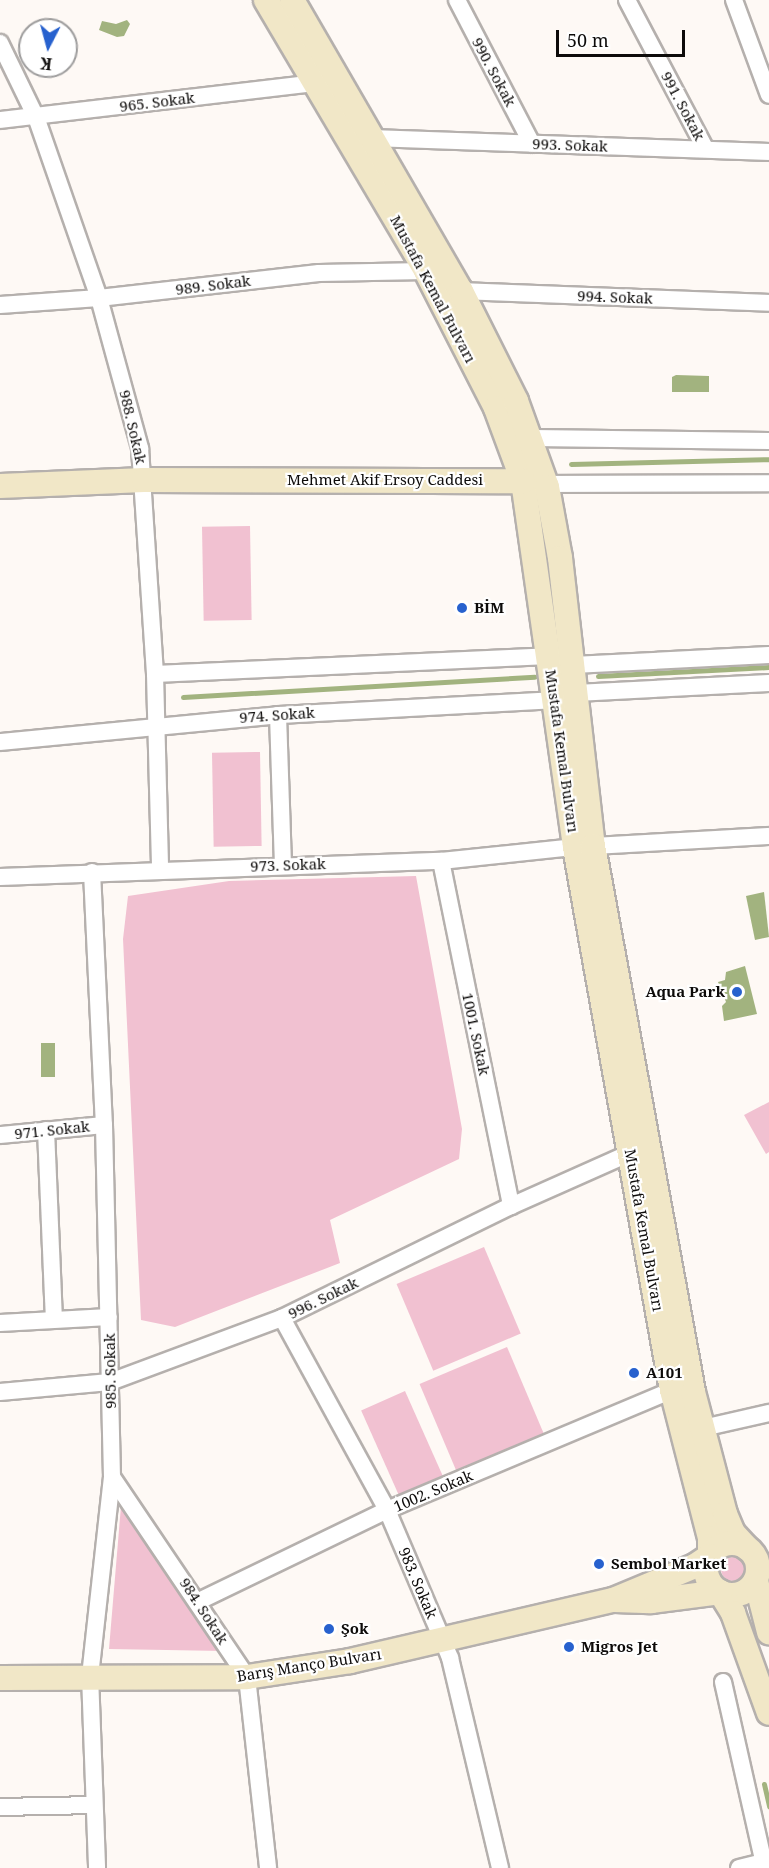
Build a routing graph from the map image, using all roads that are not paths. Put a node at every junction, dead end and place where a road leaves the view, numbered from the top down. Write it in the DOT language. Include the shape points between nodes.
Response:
graph roads {
  1 [pos="266,0"];
  2 [pos="292,0"];
  3 [pos="457,0"];
  4 [pos="627,0"];
  5 [pos="734,0"];
  6 [pos="0,43"];
  7 [pos="315,83"];
  8 [pos="769,95"];
  9 [pos="36,117"];
  10 [pos="0,120"];
  11 [pos="372,138"];
  12 [pos="532,144"];
  13 [pos="705,148"];
  14 [pos="769,152"];
  15 [pos="426,271"];
  16 [pos="461,291"];
  17 [pos="99,298"];
  18 [pos="769,303"];
  19 [pos="0,305"];
  20 [pos="532,438"];
  21 [pos="769,441"];
  22 [pos="144,480"];
  23 [pos="523,481"];
  24 [pos="769,483"];
  25 [pos="0,486"];
  26 [pos="547,486"];
  27 [pos="769,655"];
  28 [pos="549,656"];
  29 [pos="573,665"];
  30 [pos="155,674"];
  31 [pos="769,683"];
  32 [pos="565,696"];
  33 [pos="278,715"];
  34 [pos="155,726"];
  35 [pos="0,742"];
  36 [pos="769,836"];
  37 [pos="584,847"];
  38 [pos="441,861"];
  39 [pos="284,865"];
  40 [pos="159,869"];
  41 [pos="92,872"];
  42 [pos="0,877"];
  43 [pos="104,1125"];
  44 [pos="46,1130"];
  45 [pos="0,1135"];
  46 [pos="630,1153"];
  47 [pos="511,1206"];
  48 [pos="54,1317"];
  49 [pos="109,1317"];
  50 [pos="282,1318"];
  51 [pos="0,1323"];
  52 [pos="110,1382"];
  53 [pos="672,1390"];
  54 [pos="0,1392"];
  55 [pos="769,1413"];
  56 [pos="703,1428"];
  57 [pos="112,1477"];
  58 [pos="387,1510"];
  59 [pos="758,1548"];
  60 [pos="710,1556"];
  61 [pos="762,1577"];
  62 [pos="720,1592"];
  63 [pos="613,1600"];
  64 [pos="199,1601"];
  65 [pos="769,1632"];
  66 [pos="443,1641"];
  67 [pos="90,1675"];
  68 [pos="247,1677"];
  69 [pos="0,1678"];
  70 [pos="723,1682"];
  71 [pos="769,1713"];
  72 [pos="94,1805"];
  73 [pos="0,1807"];
  74 [pos="764,1865"];
  75 [pos="97,1868"];
  76 [pos="268,1868"];
  77 [pos="500,1868"];
  78 [pos="739,1868"];
  1 -- 7 [label="main road, Mustafa Kemal Bulvarı"];
  2 -- 11 [label="main road, Mustafa Kemal Bulvarı"];
  3 -- 12 [label="street, 990. Sokak"];
  4 -- 13 [label="street, 991. Sokak"];
  5 -- 8 [label="street"];
  6 -- 9 [label="street, 988. Sokak"];
  7 -- 9 [label="street, 965. Sokak"];
  7 -- 15 [label="main road, Mustafa Kemal Bulvarı"];
  9 -- 10 [label="street, 965. Sokak"];
  9 -- 17 [label="street, 988. Sokak"];
  11 -- 12 [label="street, 993. Sokak"];
  11 -- 16 [label="main road, Mustafa Kemal Bulvarı"];
  12 -- 13 [label="street, 993. Sokak"];
  13 -- 14 [label="street, 993. Sokak"];
  15 -- 17 [label="street, 989. Sokak" via="320,273"];
  15 -- 23 [label="main road, Mustafa Kemal Bulvarı" via="496,408"];
  16 -- 18 [label="street, 994. Sokak"];
  16 -- 20 [label="main road, Mustafa Kemal Bulvarı"];
  17 -- 19 [label="street, 989. Sokak"];
  17 -- 22 [label="street, 988. Sokak" via="140,447"];
  20 -- 21 [label="street"];
  20 -- 23 [label="street"];
  20 -- 26 [label="main road, Mustafa Kemal Bulvarı"];
  22 -- 23 [label="main road, Mehmet Akif Ersoy Caddesi"];
  22 -- 25 [label="main road, Mehmet Akif Ersoy Caddesi"];
  22 -- 30 [label="street, 988. Sokak"];
  23 -- 26 [label="street, Mehmet Akif Ersoy Caddesi"];
  23 -- 28 [label="main road, Mustafa Kemal Bulvarı"];
  24 -- 26 [label="street, Mehmet Akif Ersoy Caddesi"];
  26 -- 29 [label="main road, Mustafa Kemal Bulvarı"];
  27 -- 29 [label="street"];
  28 -- 30 [label="street"];
  28 -- 32 [label="main road, Mustafa Kemal Bulvarı"];
  29 -- 32 [label="main road, Mustafa Kemal Bulvarı"];
  30 -- 34 [label="street, 988. Sokak"];
  31 -- 32 [label="street, 974. Sokak"];
  32 -- 33 [label="street, 974. Sokak"];
  32 -- 37 [label="main road, Mustafa Kemal Bulvarı"];
  33 -- 34 [label="street, 974. Sokak"];
  33 -- 39 [label="street"];
  34 -- 35 [label="street, 974. Sokak"];
  34 -- 40 [label="street, 988. Sokak"];
  36 -- 37 [label="street, 973. Sokak"];
  37 -- 38 [label="street, 973. Sokak"];
  37 -- 46 [label="main road, Mustafa Kemal Bulvarı"];
  37 -- 56 [label="main road, Mustafa Kemal Bulvarı"];
  38 -- 39 [label="street, 973. Sokak"];
  38 -- 47 [label="street, 1001. Sokak"];
  39 -- 40 [label="street, 973. Sokak"];
  40 -- 41 [label="street, 973. Sokak"];
  41 -- 42 [label="street, 973. Sokak"];
  41 -- 43 [label="street, 985. Sokak"];
  43 -- 44 [label="street, 971. Sokak"];
  43 -- 49 [label="street, 985. Sokak"];
  44 -- 45 [label="street, 971. Sokak"];
  44 -- 48 [label="street"];
  46 -- 47 [label="street, 996. Sokak"];
  46 -- 53 [label="main road, Mustafa Kemal Bulvarı"];
  47 -- 50 [label="street, 996. Sokak"];
  48 -- 49 [label="street"];
  48 -- 51 [label="street"];
  49 -- 52 [label="street, 985. Sokak"];
  50 -- 52 [label="street, 996. Sokak"];
  50 -- 58 [label="street, 983. Sokak"];
  52 -- 54 [label="street, 996. Sokak"];
  52 -- 57 [label="street, 985. Sokak"];
  53 -- 58 [label="street, 1002. Sokak"];
  53 -- 60 [label="main road, Mustafa Kemal Bulvarı" via="710,1538"];
  55 -- 56 [label="street"];
  56 -- 59 [label="main road, Mustafa Kemal Bulvarı" via="733,1533"];
  57 -- 64 [label="street, 984. Sokak"];
  57 -- 67 [label="street, 985. Sokak"];
  58 -- 64 [label="street, 1002. Sokak"];
  58 -- 66 [label="street, 983. Sokak"];
  59 -- 60 [label="main road" via="727,1544"];
  59 -- 61 [label="main road"];
  60 -- 62 [label="main road" via="707,1576"];
  60 -- 63 [label="main road, Barış Manço Bulvarı"];
  61 -- 62 [label="main road" via="741,1594"];
  61 -- 65 [label="main road"];
  62 -- 63 [label="main road, Barış Manço Bulvarı" via="651,1601"];
  62 -- 71 [label="main road" via="733,1613"];
  63 -- 66 [label="main road, Barış Manço Bulvarı"];
  64 -- 68 [label="street, 984. Sokak"];
  66 -- 68 [label="main road, Barış Manço Bulvarı" via="351,1661"];
  66 -- 77 [label="street, 983. Sokak"];
  67 -- 68 [label="main road, Barış Manço Bulvarı"];
  67 -- 69 [label="main road, Barış Manço Bulvarı"];
  67 -- 72 [label="street, 985. Sokak"];
  68 -- 76 [label="street, 984. Sokak"];
  70 -- 74 [label="street"];
  72 -- 73 [label="street"];
  72 -- 75 [label="street, 985. Sokak"];
  74 -- 78 [label="street"];
}
